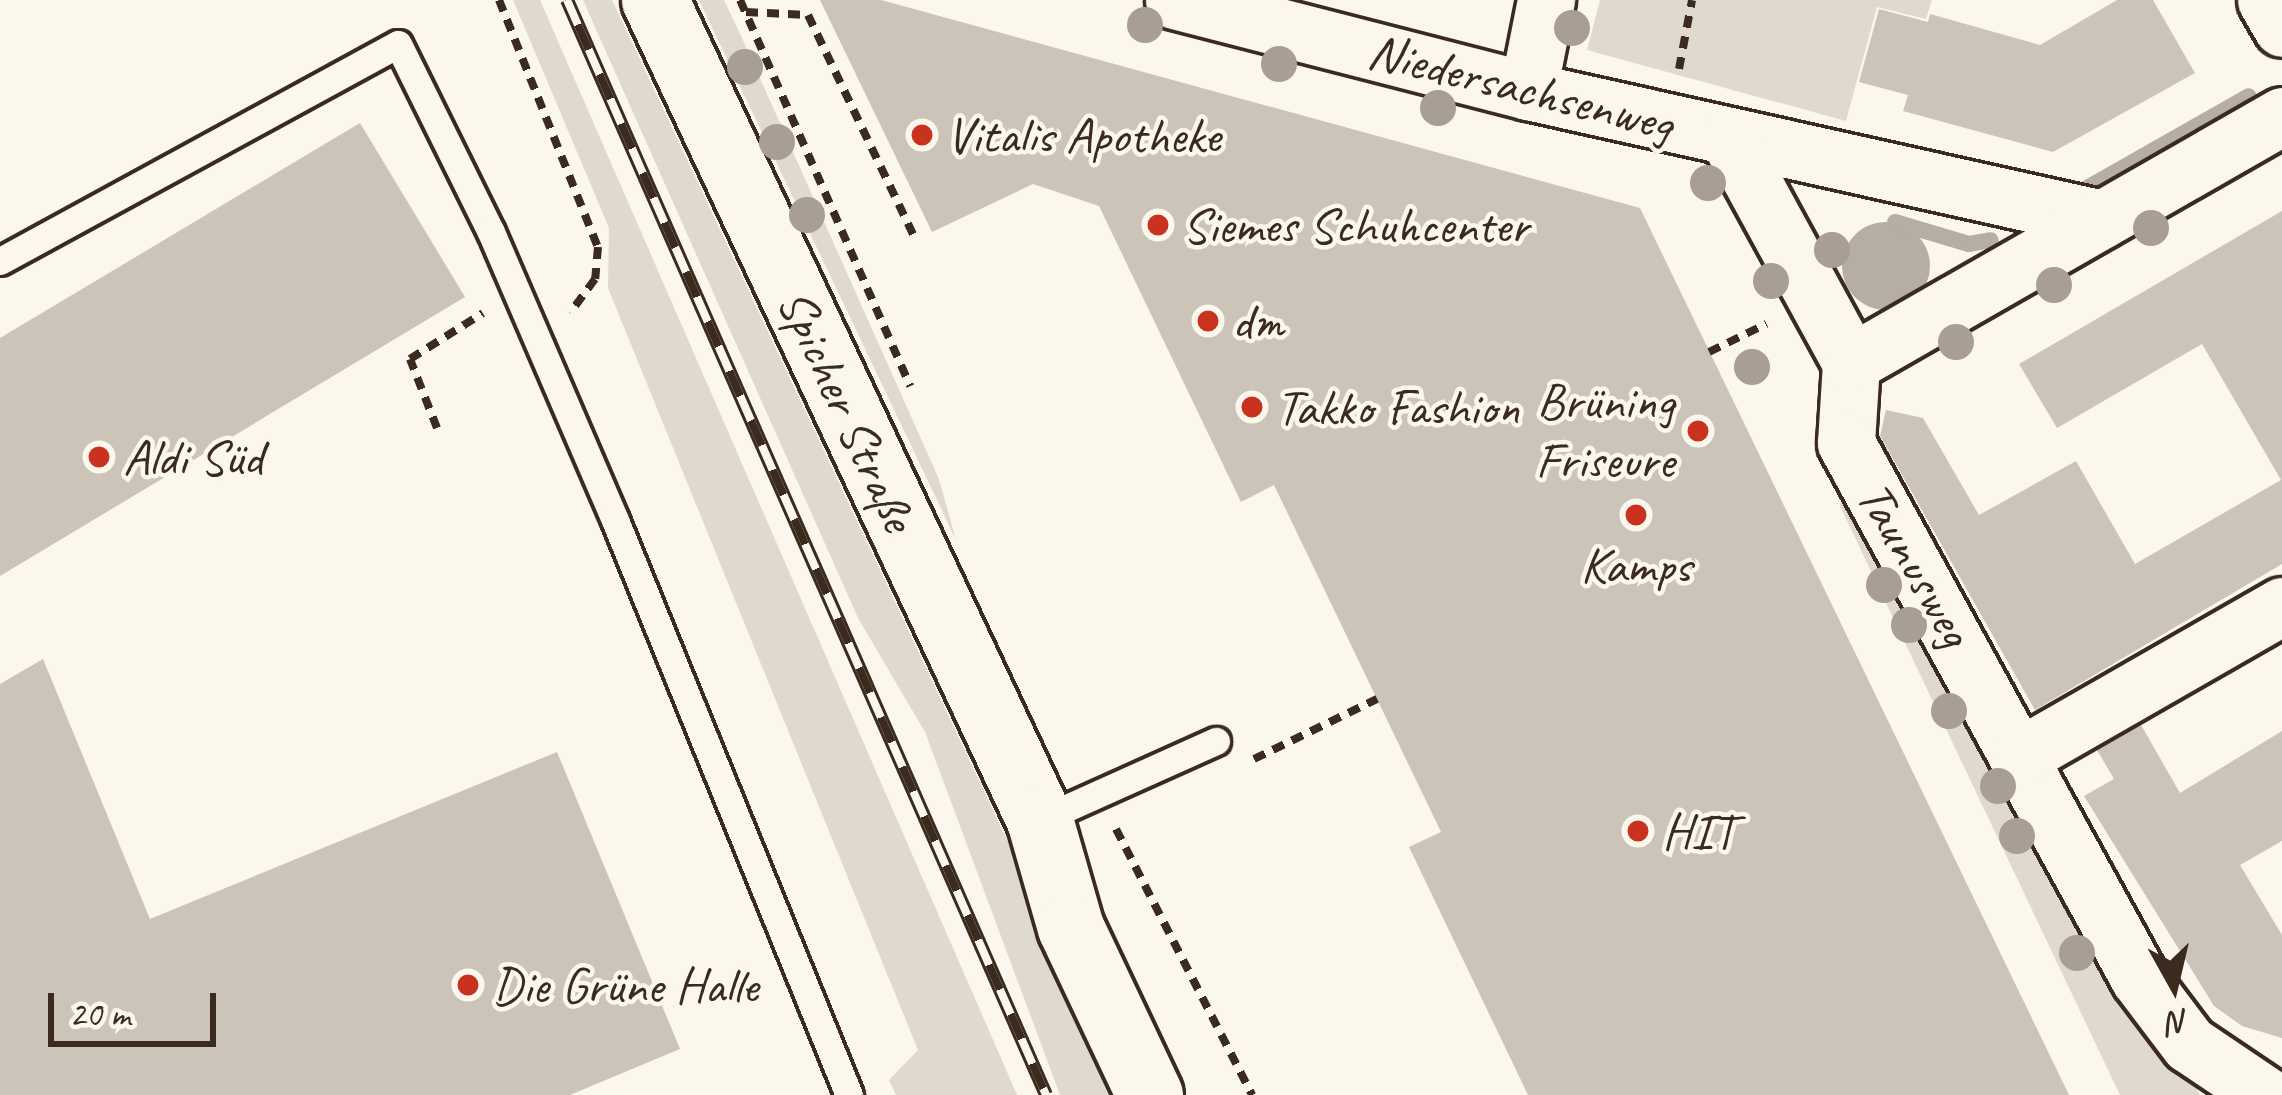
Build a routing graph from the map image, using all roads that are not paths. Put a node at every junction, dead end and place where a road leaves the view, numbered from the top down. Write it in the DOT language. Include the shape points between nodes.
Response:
graph roads {
  1 [pos="655,0"];
  2 [pos="1174,0"];
  3 [pos="1546,0"];
  4 [pos="2266,0"];
  5 [pos="2282,28"];
  6 [pos="1528,92"];
  7 [pos="2282,116"];
  8 [pos="1728,137"];
  9 [pos="2102,219"];
  10 [pos="0,261"];
  11 [pos="1851,363"];
  12 [pos="2282,606"];
  13 [pos="1216,741"];
  14 [pos="2022,755"];
  15 [pos="1069,806"];
  16 [pos="849,1095"];
  17 [pos="1150,1095"];
  18 [pos="1192,1095"];
  19 [pos="2265,1095"];
  1 -- 15 [label="street, Spicher Straße"];
  2 -- 6 [label="street, Niedersachsenweg"];
  3 -- 6 [label="street"];
  4 -- 5 [label="street"];
  6 -- 8 [label="street, Niedersachsenweg"];
  7 -- 9 [label="street"];
  8 -- 9 [label="street, Niedersachsenweg"];
  8 -- 11 [label="street, Niedersachsenweg"];
  9 -- 11 [label="street"];
  10 -- 16 [label="lane" via="398,44 538,343 728,786"];
  11 -- 14 [label="street, Taunusweg" via="1846,443"];
  12 -- 14 [label="street"];
  13 -- 15 [label="lane"];
  14 -- 19 [label="street, Taunusweg" via="2139,978 2189,1044"];
  15 -- 17 [label="street, Spicher Straße" via="1071,928"];
  15 -- 18 [label="street, Spicher Straße" via="1103,913"];
}
